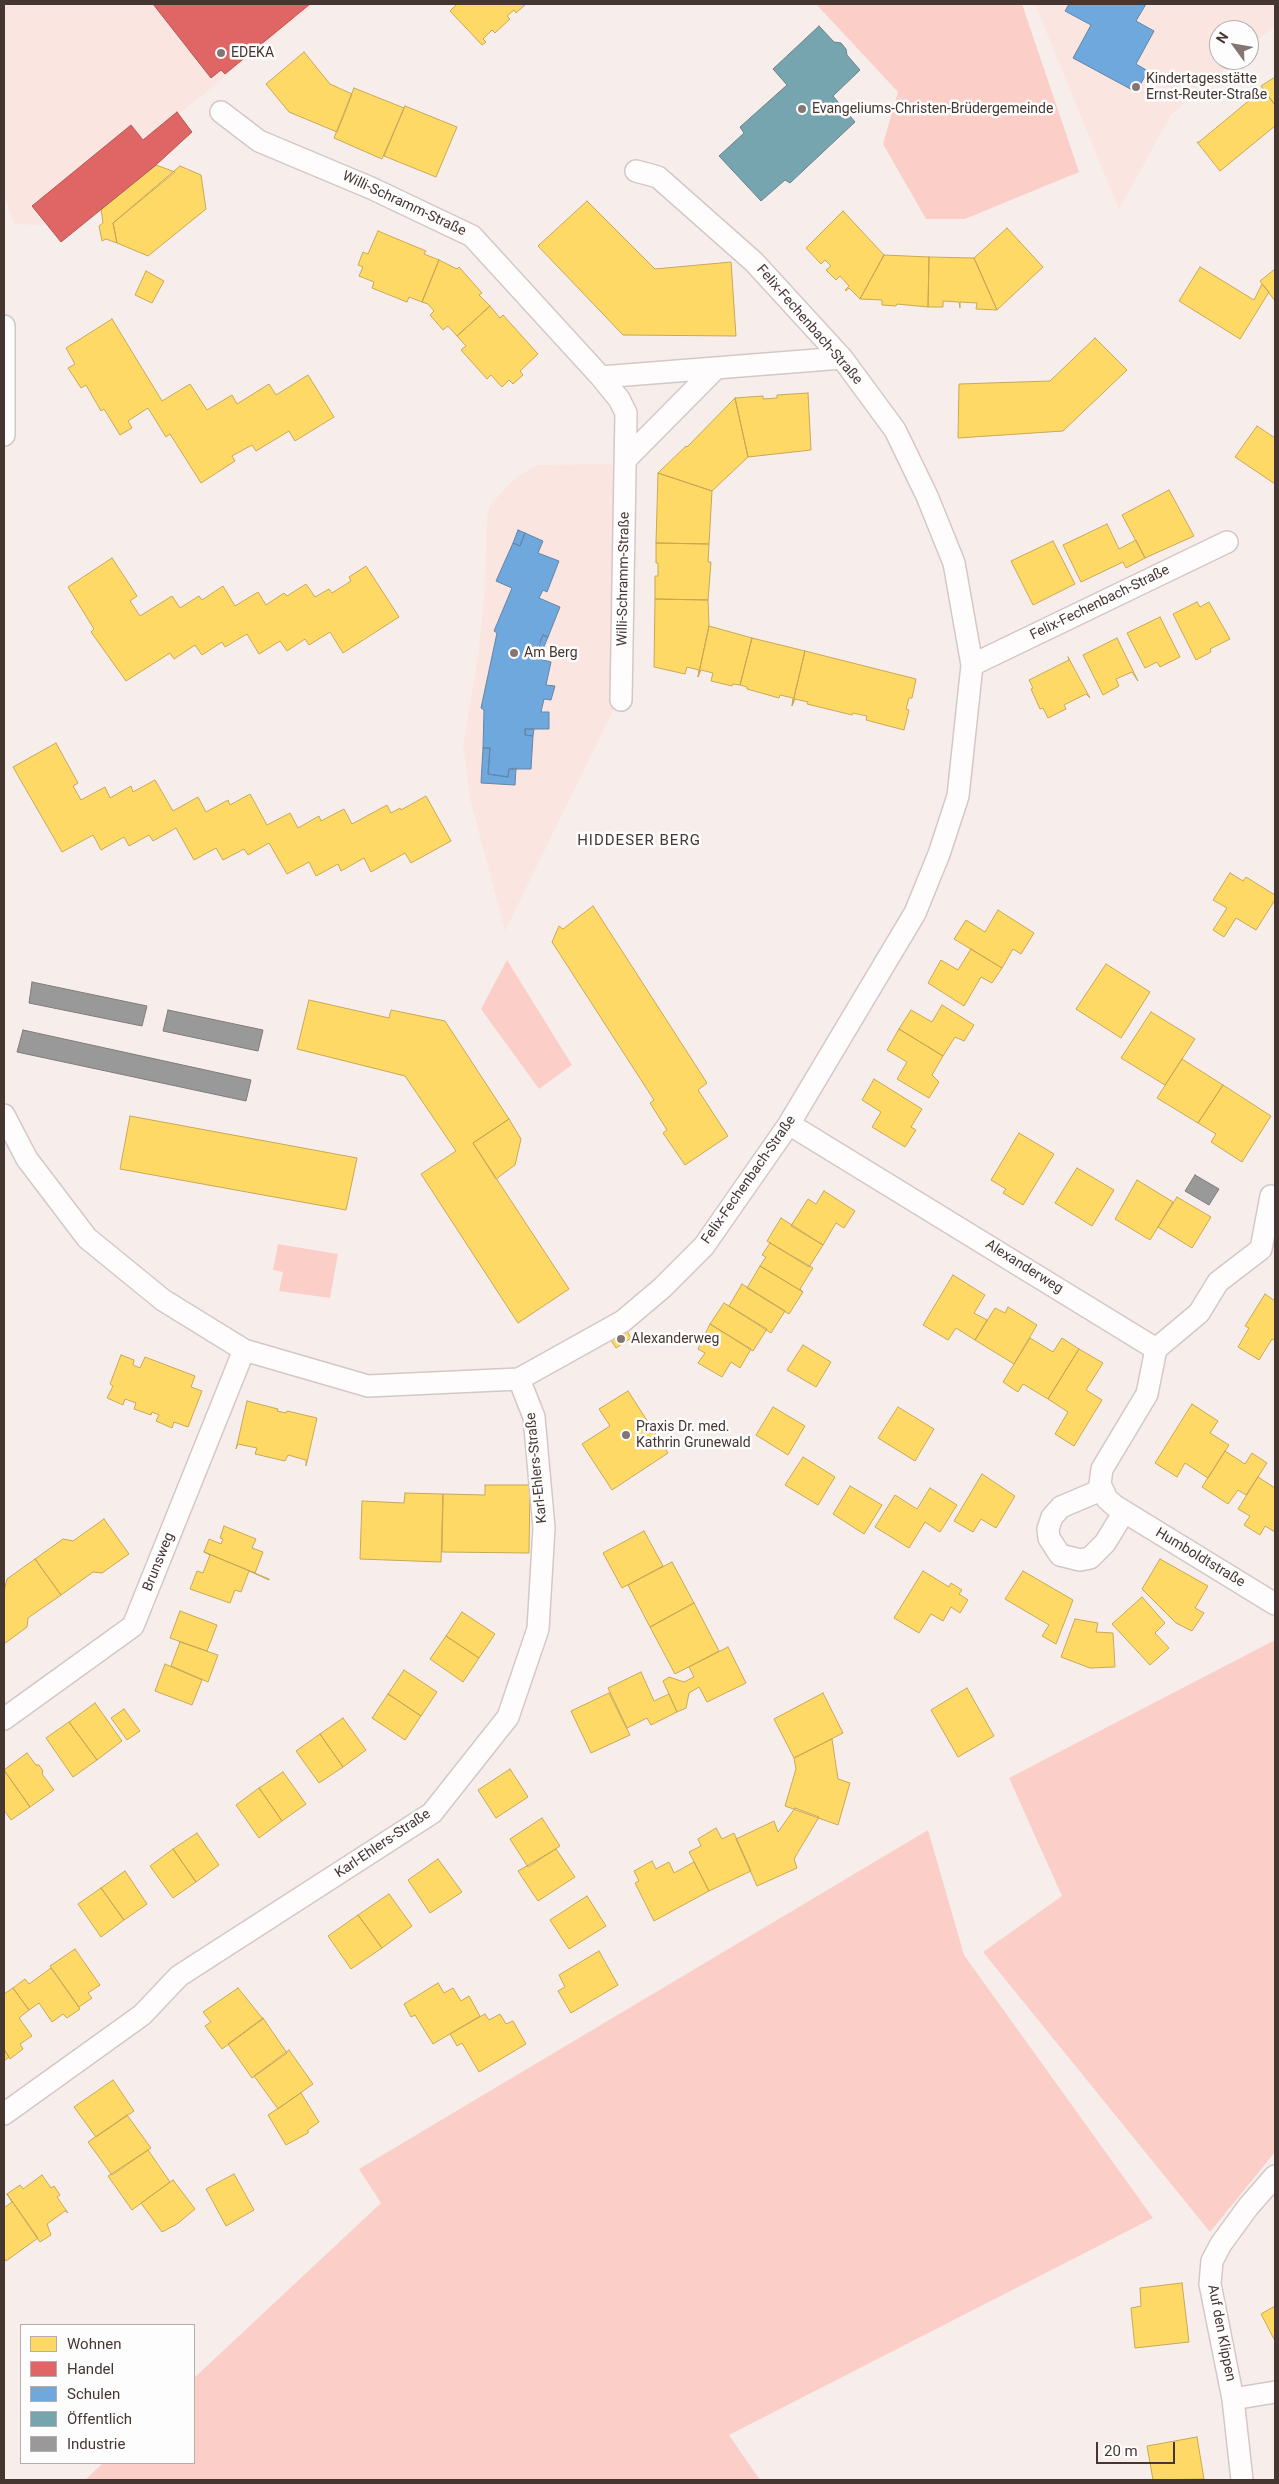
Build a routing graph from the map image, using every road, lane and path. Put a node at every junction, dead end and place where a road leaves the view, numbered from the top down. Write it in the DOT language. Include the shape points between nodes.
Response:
graph roads {
  1 [pos="221,112"];
  2 [pos="636,170"];
  3 [pos="4,326"];
  4 [pos="842,358"];
  5 [pos="716,368"];
  6 [pos="601,376"];
  7 [pos="4,435"];
  8 [pos="626,459"];
  9 [pos="1228,542"];
  10 [pos="972,665"];
  11 [pos="621,700"];
  12 [pos="4,1115"];
  13 [pos="789,1124"];
  14 [pos="1271,1196"];
  15 [pos="1268,1254"];
  16 [pos="1156,1349"];
  17 [pos="244,1350"];
  18 [pos="519,1379"];
  19 [pos="1101,1490"];
  20 [pos="1124,1512"];
  21 [pos="1275,1604"];
  22 [pos="4,1719"];
  23 [pos="4,2114"];
  24 [pos="1275,2176"];
  25 [pos="1275,2392"];
  26 [pos="1233,2399"];
  27 [pos="1242,2480"];
  1 -- 6 [label="street, Willi-Schramm-Straße" via="259,141 371,188 472,236"];
  2 -- 4 [label="street, Felix-Fechenbach-Straße" via="658,177 754,262"];
  3 -- 7 [label="street"];
  4 -- 5 [label="street"];
  4 -- 10 [label="street, Felix-Fechenbach-Straße" via="895,430 927,496 954,563"];
  5 -- 6 [label="street"];
  5 -- 8 [label="street"];
  6 -- 8 [label="street, Willi-Schramm-Straße" via="626,413"];
  8 -- 11 [label="street, Willi-Schramm-Straße"];
  9 -- 10 [label="street, Felix-Fechenbach-Straße"];
  10 -- 13 [label="street, Felix-Fechenbach-Straße" via="958,796 936,862 915,913"];
  12 -- 17 [label="street, Felix-Fechenbach-Straße" via="27,1159 87,1238 163,1300"];
  13 -- 16 [label="street, Alexanderweg"];
  13 -- 18 [label="street, Felix-Fechenbach-Straße" via="704,1246 662,1288 623,1321"];
  14 -- 15 [label="street"];
  15 -- 16 [label="street" via="1218,1282 1199,1313"];
  16 -- 19 [label="street" via="1147,1394 1102,1469"];
  17 -- 18 [label="street, Felix-Fechenbach-Straße" via="368,1386"];
  17 -- 22 [label="street, Brunsweg" via="132,1626"];
  18 -- 23 [label="street, Karl-Ehlers-Straße" via="534,1417 544,1528 538,1629 508,1717 432,1813 179,1976 142,2015"];
  19 -- 20 [label="street, Humboldtstraße"];
  19 -- 20 [label="street" via="1068,1503 1054,1513 1048,1529 1049,1538 1060,1555 1080,1560 1090,1558 1105,1544"];
  20 -- 21 [label="street, Humboldtstraße"];
  24 -- 26 [label="street, Auf den Klippen" via="1248,2207 1212,2261 1210,2284"];
  25 -- 26 [label="street"];
  26 -- 27 [label="street, Auf den Klippen"];
}
